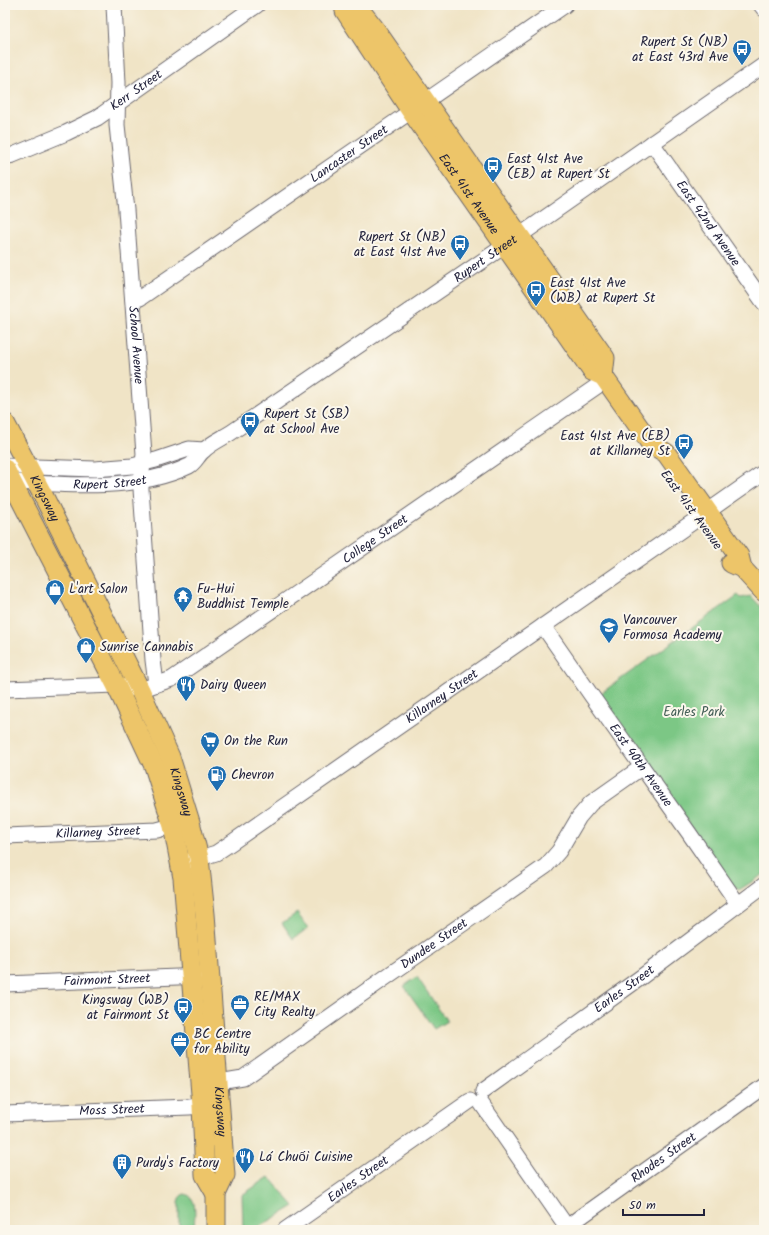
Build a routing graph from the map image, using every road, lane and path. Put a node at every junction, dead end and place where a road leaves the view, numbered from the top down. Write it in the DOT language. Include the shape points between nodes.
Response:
graph roads {
  1 [pos="114,5"];
  2 [pos="257,5"];
  3 [pos="344,5"];
  4 [pos="356,5"];
  5 [pos="565,5"];
  6 [pos="761,5"];
  7 [pos="764,9"];
  8 [pos="764,65"];
  9 [pos="117,103"];
  10 [pos="418,106"];
  11 [pos="652,143"];
  12 [pos="5,157"];
  13 [pos="512,241"];
  14 [pos="133,300"];
  15 [pos="764,303"];
  16 [pos="604,378"];
  17 [pos="5,423"];
  18 [pos="204,450"];
  19 [pos="143,464"];
  20 [pos="764,472"];
  21 [pos="7,475"];
  22 [pos="32,475"];
  23 [pos="141,481"];
  24 [pos="702,515"];
  25 [pos="764,592"];
  26 [pos="543,626"];
  27 [pos="116,686"];
  28 [pos="148,687"];
  29 [pos="5,689"];
  30 [pos="642,767"];
  31 [pos="182,824"];
  32 [pos="5,836"];
  33 [pos="199,858"];
  34 [pos="181,863"];
  35 [pos="764,885"];
  36 [pos="738,904"];
  37 [pos="201,976"];
  38 [pos="5,984"];
  39 [pos="209,1083"];
  40 [pos="764,1086"];
  41 [pos="478,1098"];
  42 [pos="211,1105"];
  43 [pos="5,1114"];
  44 [pos="567,1229"];
  45 [pos="216,1230"];
  46 [pos="284,1230"];
  1 -- 9 [label="street, School Avenue"];
  2 -- 9 [label="street, Kerr Street"];
  3 -- 10 [label="main road, East 41st Avenue" via="345,11"];
  4 -- 10 [label="main road, East 41st Avenue" via="375,30"];
  5 -- 10 [label="street, Lancaster Street"];
  6 -- 7 [label="street"];
  8 -- 11 [label="street, Rupert Street"];
  9 -- 12 [label="street, Kerr Street" via="97,118 66,133"];
  9 -- 14 [label="street, School Avenue"];
  10 -- 13 [label="main road, East 41st Avenue"];
  10 -- 14 [label="street, Lancaster Street" via="140,298"];
  11 -- 13 [label="street, Rupert Street"];
  11 -- 15 [label="street, East 42nd Avenue"];
  13 -- 16 [label="main road, East 41st Avenue" via="605,358"];
  13 -- 18 [label="street, Rupert Street"];
  14 -- 19 [label="street, School Avenue"];
  16 -- 24 [label="main road, East 41st Avenue" via="651,444 655,459"];
  16 -- 28 [label="street, College Street" via="172,679"];
  17 -- 22 [label="main road, Kingsway"];
  18 -- 19 [label="street, Rupert Street" via="189,449"];
  18 -- 23 [label="street, Rupert Street" via="191,465 170,474"];
  19 -- 22 [label="street, Rupert Street"];
  19 -- 23 [label="street, School Avenue"];
  20 -- 24 [label="street, Killarney Street"];
  21 -- 22 [label="street, Rupert Street"];
  21 -- 27 [label="main road, Kingsway"];
  22 -- 23 [label="street, Rupert Street" via="50,485"];
  22 -- 28 [label="main road, Kingsway"];
  23 -- 28 [label="street, School Avenue" via="153,660"];
  24 -- 25 [label="main road, East 41st Avenue" via="731,563 742,568"];
  24 -- 26 [label="street, Killarney Street"];
  26 -- 30 [label="street, East 40th Avenue"];
  26 -- 33 [label="street, Killarney Street" via="216,853"];
  27 -- 28 [label="street"];
  27 -- 29 [label="street"];
  27 -- 31 [label="main road, Kingsway"];
  28 -- 31 [label="main road, Kingsway" via="170,757"];
  30 -- 36 [label="street, East 40th Avenue"];
  30 -- 39 [label="street, Dundee Street" via="591,803 578,817 556,856 546,866 243,1078"];
  31 -- 32 [label="street, Killarney Street" via="157,830"];
  31 -- 33 [label="main road, Kingsway"];
  31 -- 34 [label="main road, Kingsway"];
  33 -- 34 [label="street, Killarney Street"];
  33 -- 37 [label="main road, Kingsway" via="205,914"];
  34 -- 37 [label="main road, Kingsway"];
  35 -- 36 [label="street, Earles Street"];
  36 -- 41 [label="street, Earles Street"];
  37 -- 38 [label="street, Fairmont Street"];
  37 -- 39 [label="main road, Kingsway"];
  39 -- 42 [label="main road, Kingsway"];
  40 -- 44 [label="street, Rhodes Street"];
  41 -- 44 [label="street"];
  41 -- 46 [label="street, Earles Street"];
  42 -- 43 [label="street, Moss Street"];
  42 -- 45 [label="main road, Kingsway" via="205,1175 216,1194"];
}
